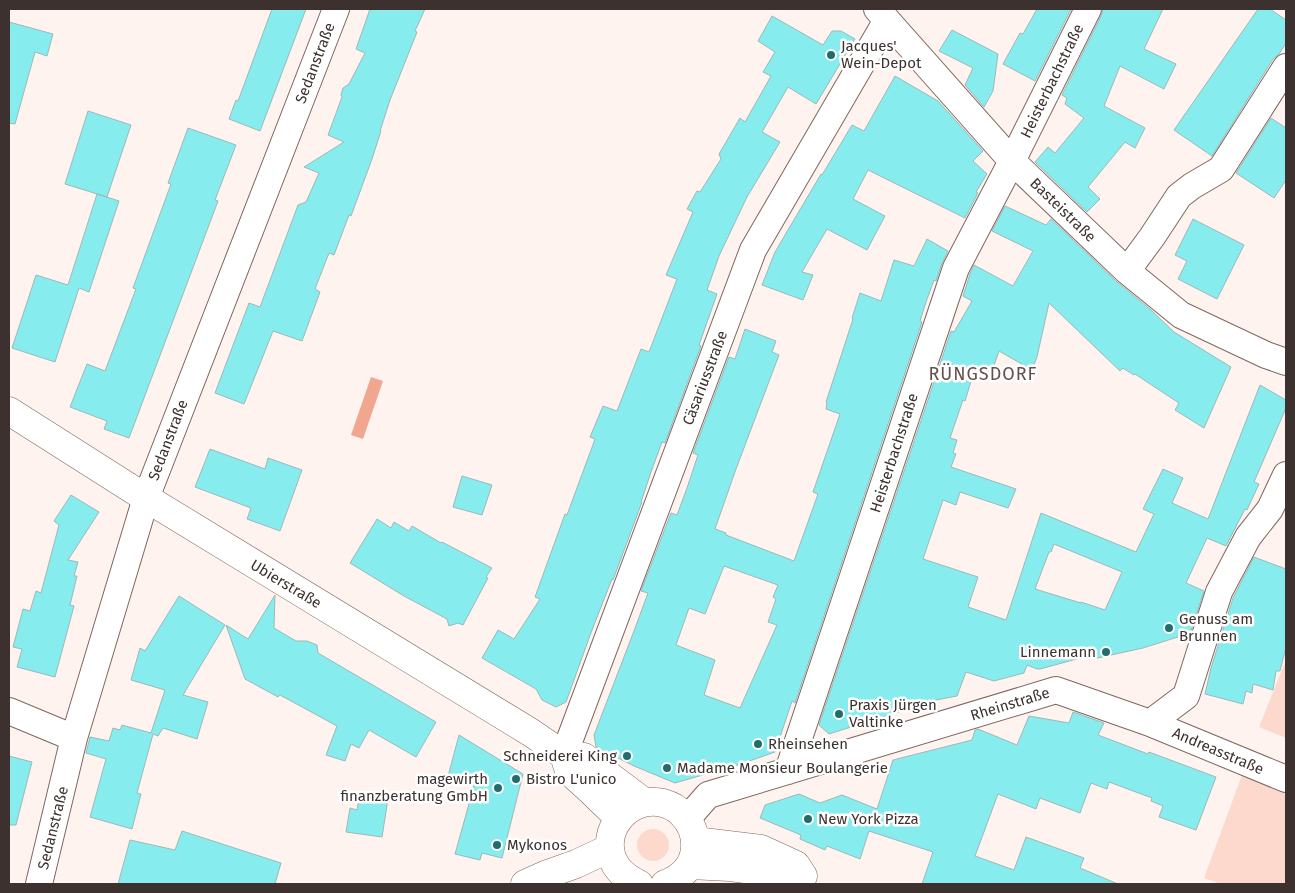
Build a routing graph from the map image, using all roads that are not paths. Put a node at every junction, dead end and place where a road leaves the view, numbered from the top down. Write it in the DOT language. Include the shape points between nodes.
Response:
graph roads {
  1 [pos="336,9"];
  2 [pos="1088,9"];
  3 [pos="882,14"];
  4 [pos="1286,67"];
  5 [pos="1012,161"];
  6 [pos="1127,271"];
  7 [pos="1286,362"];
  8 [pos="9,411"];
  9 [pos="1286,475"];
  10 [pos="146,498"];
  11 [pos="9,711"];
  12 [pos="1150,723"];
  13 [pos="74,738"];
  14 [pos="564,755"];
  15 [pos="788,771"];
  16 [pos="1286,779"];
  17 [pos="644,802"];
  18 [pos="619,818"];
  19 [pos="691,842"];
  20 [pos="610,848"];
  21 [pos="813,880"];
  22 [pos="39,884"];
  23 [pos="525,884"];
  24 [pos="639,884"];
  25 [pos="665,884"];
  1 -- 10 [label="street, Sedanstraße"];
  2 -- 5 [label="street, Heisterbachstraße"];
  3 -- 5 [label="street, Basteistraße"];
  3 -- 14 [label="street, Cäsariusstraße" via="753,250"];
  4 -- 6 [label="street" via="1221,169 1179,196"];
  5 -- 6 [label="street, Basteistraße"];
  5 -- 15 [label="street, Heisterbachstraße" via="956,268"];
  6 -- 7 [label="street, Basteistraße" via="1181,315"];
  8 -- 10 [label="main road, Ubierstraße"];
  9 -- 12 [label="street" via="1270,509 1248,537 1219,592 1186,696"];
  10 -- 13 [label="street, Sedanstraße"];
  10 -- 14 [label="main road, Ubierstraße"];
  11 -- 13 [label="street"];
  12 -- 15 [label="street, Rheinstraße" via="1056,690"];
  12 -- 16 [label="street, Andreasstraße"];
  13 -- 22 [label="street, Sedanstraße"];
  14 -- 17 [label="main road" via="584,757"];
  14 -- 18 [label="main road" via="569,771"];
  15 -- 19 [label="street, Rheinstraße" via="708,796"];
  17 -- 18 [label="main road"];
  17 -- 19 [label="main road" via="656,801 679,810"];
  18 -- 20 [label="main road"];
  19 -- 21 [label="main road" via="730,867 789,879"];
  19 -- 25 [label="main road" via="683,874"];
  20 -- 23 [label="main road"];
  20 -- 24 [label="main road" via="619,871"];
}
